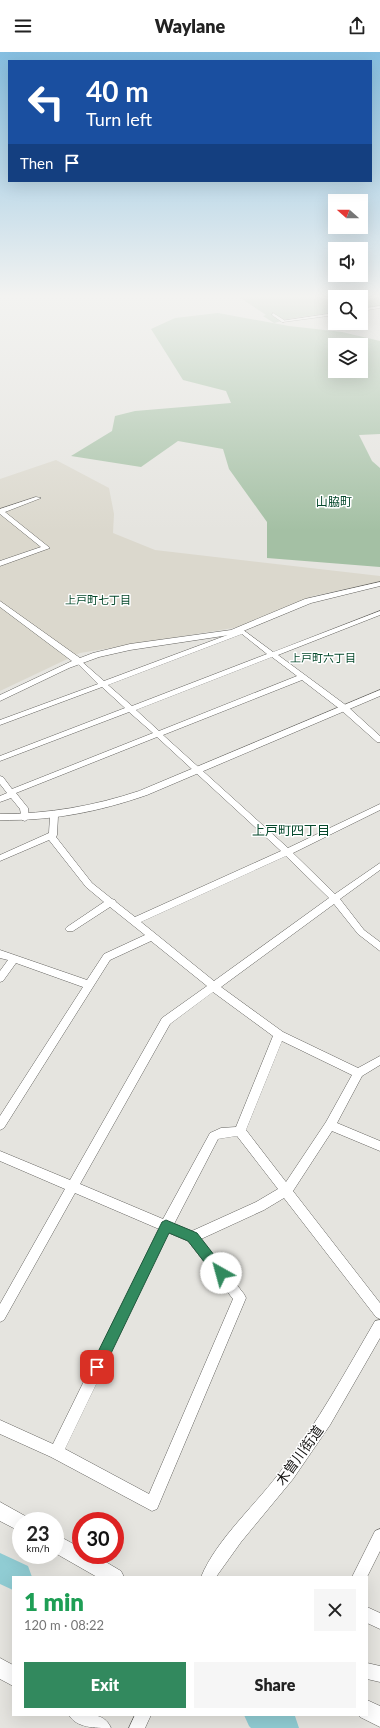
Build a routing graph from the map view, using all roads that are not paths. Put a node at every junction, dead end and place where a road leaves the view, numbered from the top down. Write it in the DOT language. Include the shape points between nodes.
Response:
graph roads {
  1 [pos="38,498"];
  2 [pos="0,511"];
  3 [pos="0,564"];
  4 [pos="380,584"];
  5 [pos="0,603"];
  6 [pos="380,613"];
  7 [pos="241,631"];
  8 [pos="272,654"];
  9 [pos="78,661"];
  10 [pos="302,677"];
  11 [pos="104,684"];
  12 [pos="380,693"];
  13 [pos="0,698"];
  14 [pos="130,708"];
  15 [pos="344,708"];
  16 [pos="0,723"];
  17 [pos="159,734"];
  18 [pos="380,740"];
  19 [pos="0,759"];
  20 [pos="198,770"];
  21 [pos="0,779"];
  22 [pos="12,793"];
  23 [pos="0,799"];
  24 [pos="380,807"];
  25 [pos="54,816"];
  26 [pos="0,817"];
  27 [pos="25,818"];
  28 [pos="50,836"];
  29 [pos="287,852"];
  30 [pos="0,858"];
  31 [pos="380,866"];
  32 [pos="334,898"];
  33 [pos="112,902"];
  34 [pos="135,921"];
  35 [pos="70,929"];
  36 [pos="152,936"];
  37 [pos="380,947"];
  38 [pos="0,954"];
  39 [pos="14,959"];
  40 [pos="0,978"];
  41 [pos="89,985"];
  42 [pos="214,987"];
  43 [pos="279,1035"];
  44 [pos="380,1060"];
  45 [pos="358,1073"];
  46 [pos="0,1125"];
  47 [pos="330,1126"];
  48 [pos="240,1131"];
  49 [pos="380,1146"];
  50 [pos="0,1156"];
  51 [pos="72,1186"];
  52 [pos="287,1190"];
  53 [pos="166,1226"];
  54 [pos="192,1237"];
  55 [pos="380,1313"];
  56 [pos="0,1316"];
  57 [pos="380,1326"];
  58 [pos="0,1427"];
  59 [pos="56,1452"];
  60 [pos="0,1512"];
  61 [pos="12,1518"];
  62 [pos="380,1536"];
  63 [pos="64,1548"];
  64 [pos="113,1576"];
  65 [pos="209,1576"];
  66 [pos="360,1576"];
  67 [pos="368,1615"];
  68 [pos="380,1621"];
  69 [pos="0,1668"];
  70 [pos="368,1671"];
  71 [pos="380,1674"];
  72 [pos="12,1675"];
  73 [pos="368,1711"];
  74 [pos="81,1716"];
  75 [pos="143,1716"];
  76 [pos="380,1717"];
  77 [pos="101,1728"];
  78 [pos="137,1728"];
  1 -- 2 [label="street"];
  2 -- 3 [label="street" via="46,548"];
  4 -- 7 [label="street" via="308,601"];
  5 -- 9 [label="street"];
  6 -- 8 [label="street"];
  7 -- 8 [label="street"];
  7 -- 9 [label="street" via="113,650"];
  7 -- 11 [label="street"];
  8 -- 10 [label="street"];
  8 -- 14 [label="street"];
  9 -- 11 [label="street"];
  9 -- 13 [label="street"];
  10 -- 15 [label="street"];
  10 -- 17 [label="street"];
  11 -- 14 [label="street"];
  11 -- 16 [label="street"];
  12 -- 15 [label="street"];
  14 -- 17 [label="street"];
  14 -- 19 [label="street"];
  15 -- 18 [label="street"];
  15 -- 20 [label="street"];
  17 -- 20 [label="street"];
  17 -- 22 [label="street"];
  20 -- 25 [label="street" via="111,804"];
  20 -- 29 [label="street"];
  21 -- 22 [label="street"];
  22 -- 23 [label="street"];
  22 -- 27 [label="street" via="24,808"];
  24 -- 29 [label="street"];
  25 -- 27 [label="street"];
  25 -- 28 [label="street" via="53,835"];
  26 -- 27 [label="street"];
  28 -- 30 [label="street"];
  28 -- 33 [label="street" via="89,885"];
  29 -- 32 [label="street"];
  29 -- 34 [label="street"];
  31 -- 32 [label="street"];
  32 -- 37 [label="street" via="361,932"];
  32 -- 42 [label="street"];
  33 -- 34 [label="street"];
  33 -- 35 [label="street"];
  34 -- 36 [label="street"];
  36 -- 41 [label="street" via="108,957"];
  36 -- 42 [label="street"];
  38 -- 39 [label="street"];
  39 -- 40 [label="street"];
  39 -- 41 [label="street"];
  41 -- 46 [label="street"];
  42 -- 43 [label="street"];
  42 -- 51 [label="street" via="166,1021"];
  43 -- 45 [label="street"];
  43 -- 48 [label="street"];
  44 -- 45 [label="street"];
  45 -- 47 [label="street"];
  47 -- 49 [label="street"];
  47 -- 52 [label="street"];
  48 -- 52 [label="street"];
  48 -- 53 [label="street" via="214,1136"];
  50 -- 51 [label="street"];
  51 -- 53 [label="street"];
  51 -- 56 [label="street"];
  52 -- 54 [label="street" via="260,1206"];
  52 -- 55 [label="street"];
  53 -- 54 [label="street"];
  53 -- 59 [label="street"];
  54 -- 59 [label="street" via="240,1298 152,1504"];
  57 -- 65 [label="street, 木曽川街道" via="332,1408 288,1473 218,1559"];
  58 -- 59 [label="street"];
  60 -- 61 [label="street"];
  62 -- 66 [label="street"];
  63 -- 64 [label="street"];
  67 -- 68 [label="street"];
  69 -- 72 [label="street"];
  70 -- 71 [label="street"];
  73 -- 76 [label="street"];
  74 -- 77 [label="street"];
  75 -- 78 [label="street"];
}
